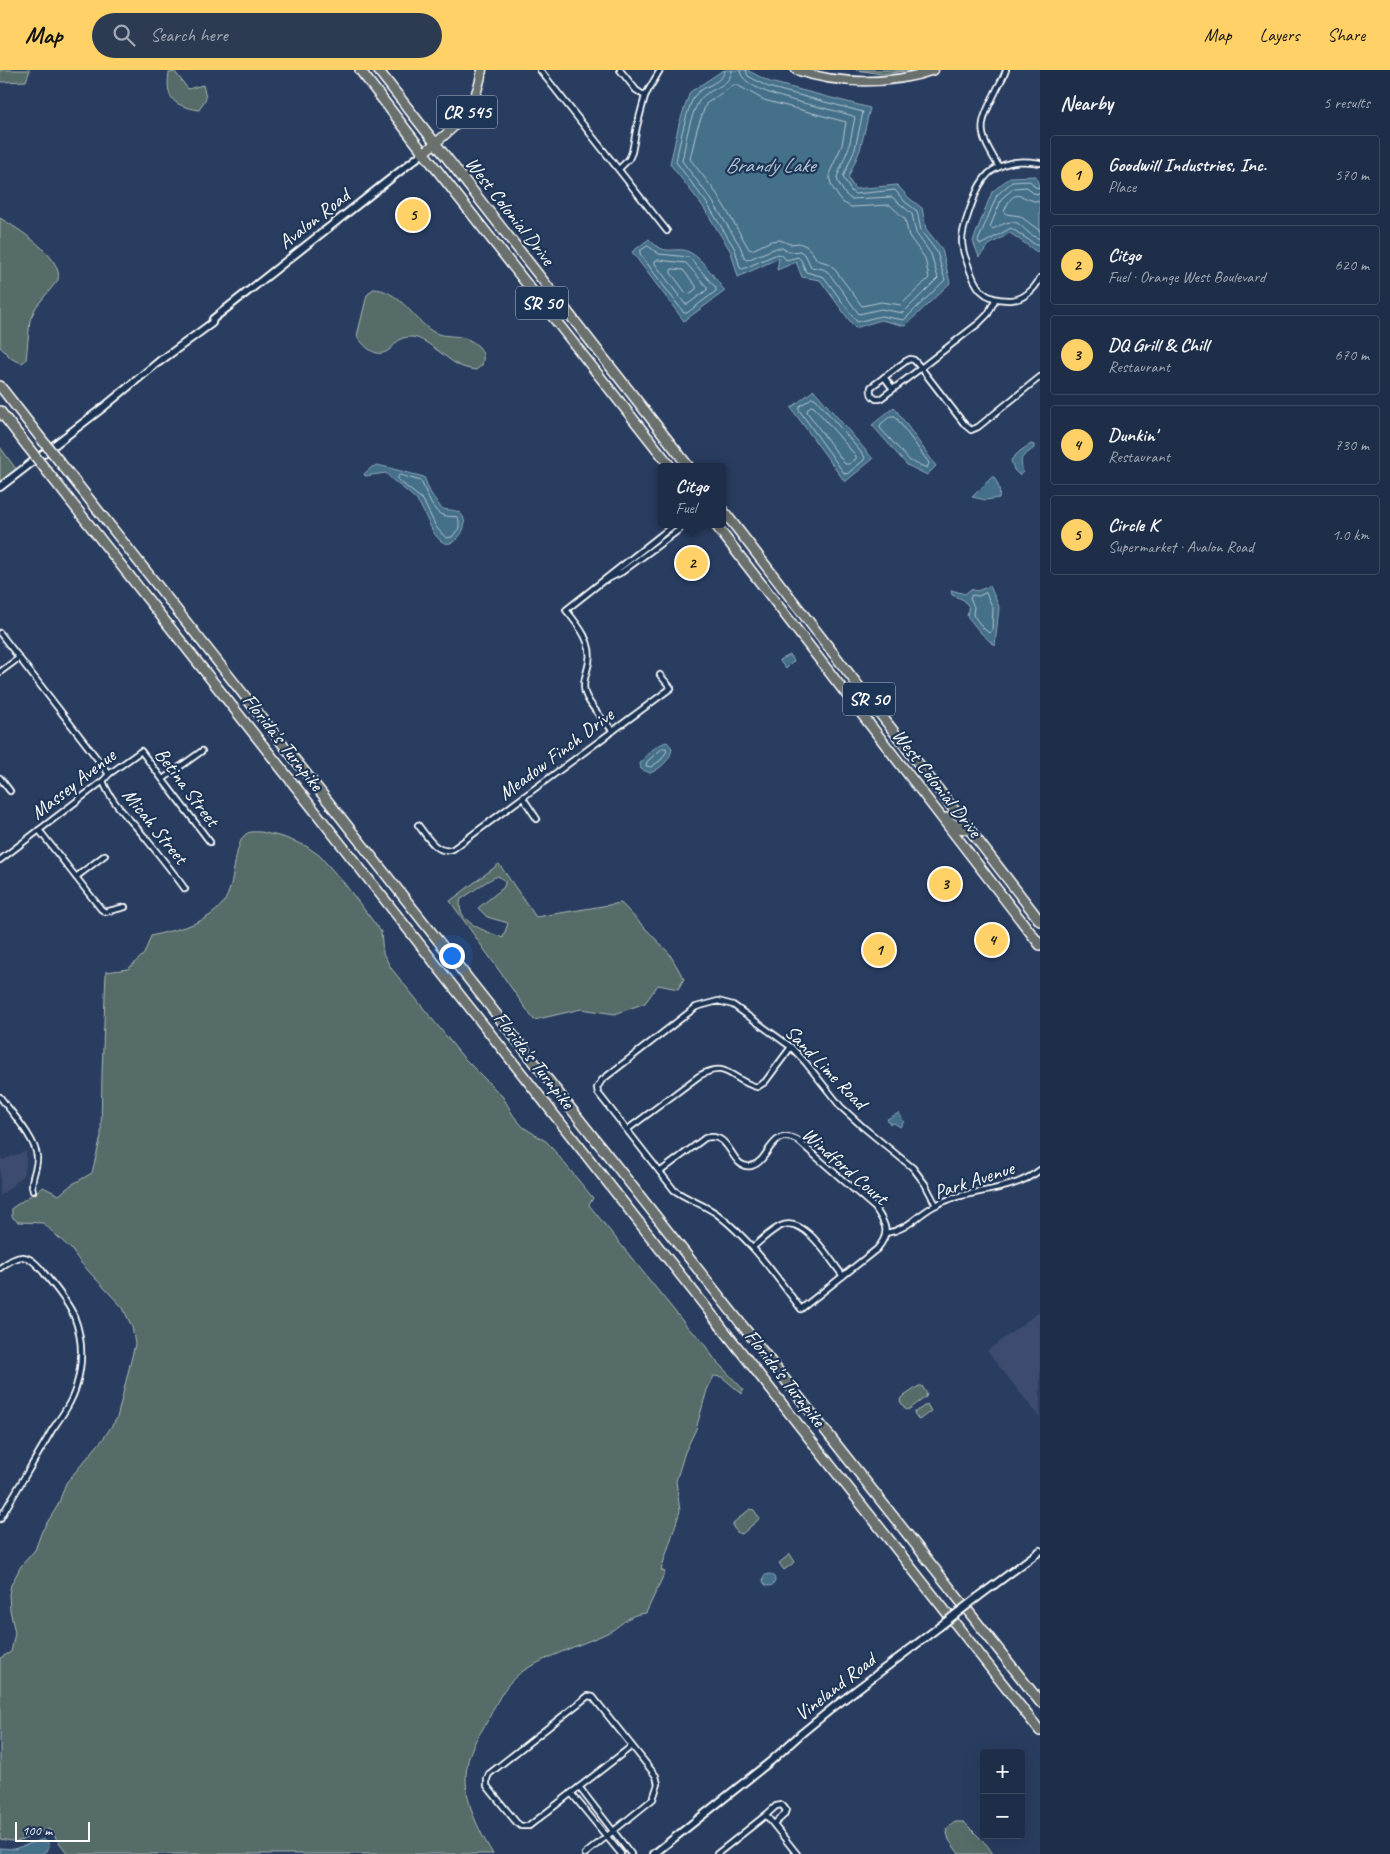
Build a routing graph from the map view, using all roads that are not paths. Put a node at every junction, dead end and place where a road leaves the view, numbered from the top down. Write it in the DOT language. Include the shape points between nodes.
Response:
graph roads {
  1 [pos="360,70"];
  2 [pos="378,70"];
  3 [pos="482,70"];
  4 [pos="540,70"];
  5 [pos="620,70"];
  6 [pos="660,70"];
  7 [pos="796,70"];
  8 [pos="934,70"];
  9 [pos="1006,70"];
  10 [pos="645,96"];
  11 [pos="435,144"];
  12 [pos="423,153"];
  13 [pos="1040,163"];
  14 [pos="999,167"];
  15 [pos="619,169"];
  16 [pos="667,231"];
  17 [pos="1039,283"];
  18 [pos="995,300"];
  19 [pos="570,339"];
  20 [pos="921,368"];
  21 [pos="614,370"];
  22 [pos="600,376"];
  23 [pos="884,377"];
  24 [pos="1040,377"];
  25 [pos="0,386"];
  26 [pos="628,388"];
  27 [pos="893,389"];
  28 [pos="0,411"];
  29 [pos="668,463"];
  30 [pos="686,463"];
  31 [pos="0,487"];
  32 [pos="726,514"];
  33 [pos="670,528"];
  34 [pos="681,528"];
  35 [pos="719,528"];
  36 [pos="658,537"];
  37 [pos="662,542"];
  38 [pos="598,584"];
  39 [pos="774,599"];
  40 [pos="794,601"];
  41 [pos="0,633"];
  42 [pos="802,635"];
  43 [pos="19,658"];
  44 [pos="845,668"];
  45 [pos="0,672"];
  46 [pos="660,675"];
  47 [pos="613,731"];
  48 [pos="202,750"];
  49 [pos="141,751"];
  50 [pos="109,774"];
  51 [pos="0,778"];
  52 [pos="163,780"];
  53 [pos="103,781"];
  54 [pos="10,791"];
  55 [pos="523,798"];
  56 [pos="932,806"];
  57 [pos="538,819"];
  58 [pos="418,825"];
  59 [pos="39,830"];
  60 [pos="970,830"];
  61 [pos="957,837"];
  62 [pos="210,842"];
  63 [pos="105,854"];
  64 [pos="992,859"];
  65 [pos="0,860"];
  66 [pos="76,878"];
  67 [pos="186,889"];
  68 [pos="125,907"];
  69 [pos="1040,921"];
  70 [pos="1040,945"];
  71 [pos="791,1047"];
  72 [pos="0,1097"];
  73 [pos="628,1130"];
  74 [pos="1040,1170"];
  75 [pos="661,1171"];
  76 [pos="34,1191"];
  77 [pos="936,1206"];
  78 [pos="886,1233"];
  79 [pos="753,1246"];
  80 [pos="0,1268"];
  81 [pos="843,1276"];
  82 [pos="0,1519"];
  83 [pos="1040,1551"];
  84 [pos="1040,1702"];
  85 [pos="1040,1730"];
  86 [pos="632,1746"];
  87 [pos="579,1787"];
  88 [pos="571,1793"];
  89 [pos="766,1815"];
  90 [pos="774,1824"];
  91 [pos="614,1831"];
  92 [pos="606,1837"];
  93 [pos="623,1844"];
  94 [pos="618,1849"];
  95 [pos="585,1854"];
  96 [pos="622,1854"];
  97 [pos="631,1854"];
  98 [pos="654,1854"];
  99 [pos="717,1854"];
  100 [pos="798,1854"];
  1 -- 12 [label="highway, West Colonial Drive / SR 50"];
  2 -- 11 [label="highway, West Colonial Drive / SR 50"];
  3 -- 11 [label="main road, CR 545" via="477,90 464,116"];
  4 -- 15 [label="street"];
  5 -- 10 [label="street"];
  6 -- 10 [label="street"];
  7 -- 8 [label="main road" via="843,80 880,81"];
  9 -- 14 [label="street" via="984,115 981,132"];
  10 -- 15 [label="street" via="632,152"];
  11 -- 12 [label="main road, Avalon Road / CR 545"];
  11 -- 21 [label="highway, West Colonial Drive / SR 50"];
  12 -- 19 [label="highway, West Colonial Drive / SR 50"];
  12 -- 31 [label="main road, Avalon Road / CR 545" via="212,323"];
  13 -- 14 [label="street" via="1020,160"];
  14 -- 18 [label="street" via="990,172 980,185 962,233 973,282"];
  15 -- 16 [label="street"];
  17 -- 18 [label="street" via="1014,300"];
  18 -- 20 [label="street" via="979,323"];
  19 -- 21 [label="highway" via="599,366"];
  19 -- 22 [label="highway, West Colonial Drive / SR 50"];
  20 -- 23 [label="street" via="910,359"];
  20 -- 24 [label="street" via="971,430 978,428"];
  20 -- 27 [label="street"];
  21 -- 26 [label="highway, West Colonial Drive / SR 50"];
  22 -- 26 [label="highway" via="611,376"];
  22 -- 29 [label="highway, West Colonial Drive / SR 50"];
  23 -- 27 [label="street"];
  23 -- 27 [label="street" via="871,387 872,396 880,399"];
  25 -- 84 [label="highway, Florida's Turnpike, bridge"];
  26 -- 30 [label="highway, West Colonial Drive / SR 50"];
  28 -- 85 [label="highway, Florida's Turnpike, bridge"];
  32 -- 40 [label="highway, West Colonial Drive / SR 50"];
  33 -- 36 [label="street"];
  34 -- 37 [label="street"];
  35 -- 39 [label="highway, West Colonial Drive / SR 50"];
  36 -- 37 [label="street"];
  36 -- 38 [label="street"];
  37 -- 38 [label="street" via="622,572"];
  38 -- 47 [label="street" via="566,610 587,640 590,652 583,682 586,694"];
  39 -- 40 [label="highway" via="788,603"];
  39 -- 42 [label="highway, West Colonial Drive / SR 50"];
  40 -- 44 [label="highway, West Colonial Drive / SR 50"];
  41 -- 43 [label="street"];
  42 -- 44 [label="highway" via="814,636"];
  42 -- 56 [label="highway, West Colonial Drive / SR 50"];
  43 -- 45 [label="street"];
  43 -- 50 [label="street"];
  44 -- 60 [label="highway, West Colonial Drive / SR 50"];
  46 -- 47 [label="street, Meadow Finch Drive" via="671,688"];
  47 -- 55 [label="street, Meadow Finch Drive"];
  48 -- 52 [label="street"];
  49 -- 50 [label="street, Massey Avenue"];
  49 -- 52 [label="street, Betina Street"];
  50 -- 53 [label="street, Massey Avenue"];
  51 -- 54 [label="street"];
  52 -- 62 [label="street, Betina Street"];
  53 -- 59 [label="street, Massey Avenue"];
  53 -- 67 [label="street, Micah Street" via="124,814"];
  55 -- 57 [label="street"];
  55 -- 58 [label="street, Meadow Finch Drive" via="453,849 444,852"];
  56 -- 60 [label="highway" via="958,828"];
  56 -- 61 [label="highway, West Colonial Drive / SR 50"];
  59 -- 65 [label="street, Massey Avenue"];
  59 -- 66 [label="street"];
  60 -- 64 [label="highway, West Colonial Drive / SR 50"];
  61 -- 64 [label="highway" via="971,840"];
  61 -- 70 [label="highway, West Colonial Drive / SR 50"];
  63 -- 66 [label="street"];
  64 -- 69 [label="highway, West Colonial Drive / SR 50"];
  66 -- 68 [label="street" via="105,912"];
  71 -- 73 [label="street" via="766,1082 757,1087 728,1072 709,1070"];
  71 -- 73 [label="street, Sand Lime Road" via="733,1005 718,1001 696,1007 602,1080 597,1088"];
  71 -- 77 [label="street, Sand Lime Road" via="841,1106 913,1168"];
  72 -- 76 [label="street" via="34,1144 38,1156 31,1184"];
  73 -- 75 [label="street"];
  74 -- 77 [label="street, Park Avenue" via="1016,1184"];
  75 -- 78 [label="street, Windford Court" via="712,1136 720,1138 738,1162 745,1166 752,1166 760,1160 776,1140 790,1137 875,1208 884,1220"];
  75 -- 79 [label="street" via="674,1190 715,1212"];
  77 -- 78 [label="street, Park Avenue" via="905,1228"];
  78 -- 81 [label="street" via="877,1249"];
  79 -- 81 [label="street" via="781,1226 800,1226"];
  79 -- 81 [label="street" via="801,1308"];
  80 -- 82 [label="street" via="13,1258 22,1257 33,1260 40,1267 73,1315 82,1351 74,1395"];
  83 -- 98 [label="main road, Vineland Road, bridge" via="842,1701"];
  86 -- 87 [label="street"];
  86 -- 88 [label="street" via="591,1695 489,1774 487,1780 487,1786 521,1826 529,1826"];
  86 -- 91 [label="street" via="656,1776 658,1784 653,1799"];
  87 -- 88 [label="street"];
  87 -- 91 [label="street"];
  88 -- 92 [label="street"];
  89 -- 90 [label="street"];
  89 -- 90 [label="street" via="782,1805 786,1810 784,1815"];
  89 -- 99 [label="street"];
  90 -- 100 [label="street"];
  91 -- 92 [label="street"];
  91 -- 93 [label="street"];
  92 -- 94 [label="street"];
  92 -- 95 [label="street"];
  93 -- 94 [label="street"];
  93 -- 97 [label="street"];
  94 -- 96 [label="street"];
}
